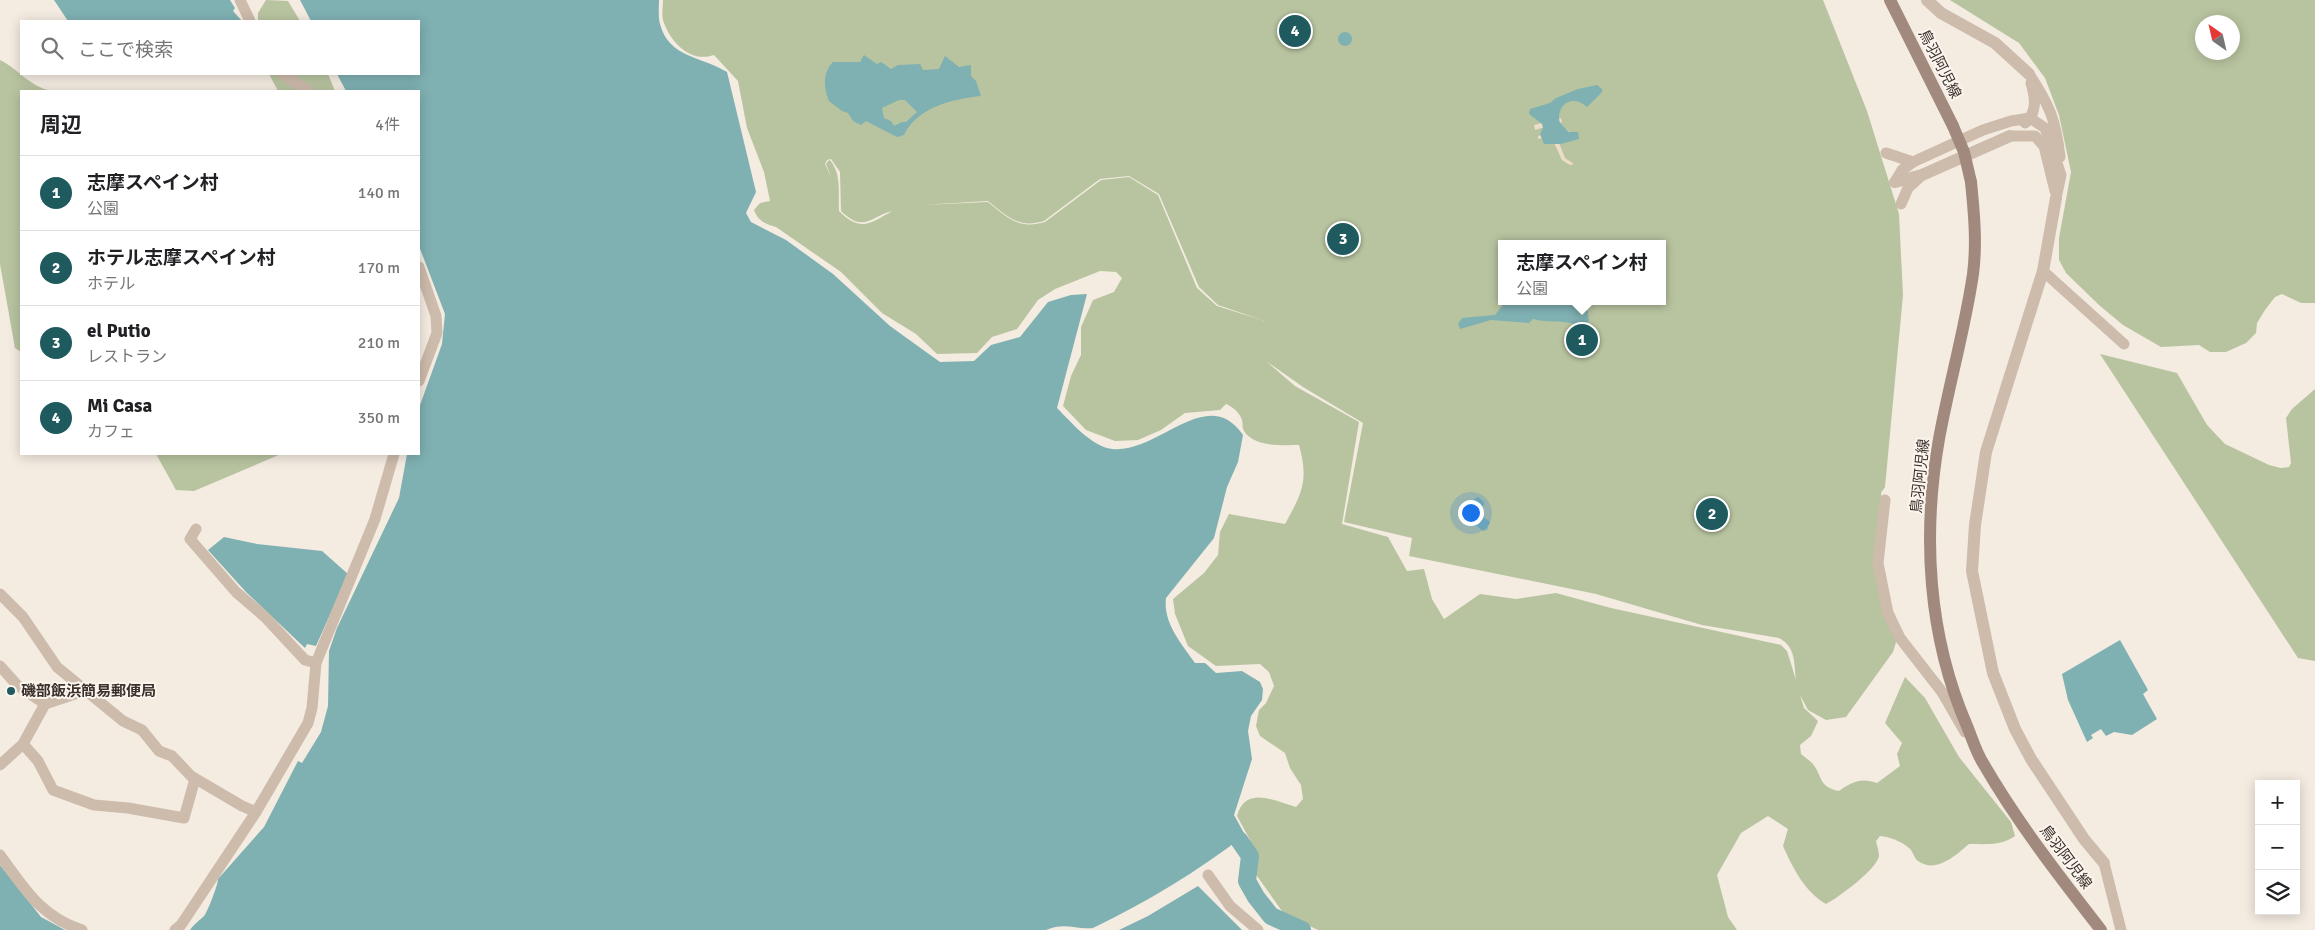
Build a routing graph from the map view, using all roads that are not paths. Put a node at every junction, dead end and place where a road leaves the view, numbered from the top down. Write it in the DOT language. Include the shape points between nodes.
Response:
graph roads {
  1 [pos="240,0"];
  2 [pos="1890,0"];
  3 [pos="1927,0"];
  4 [pos="250,20"];
  5 [pos="2029,74"];
  6 [pos="284,75"];
  7 [pos="307,90"];
  8 [pos="2030,118"];
  9 [pos="2010,136"];
  10 [pos="1886,153"];
  11 [pos="1913,162"];
  12 [pos="1922,175"];
  13 [pos="2061,175"];
  14 [pos="1895,182"];
  15 [pos="2056,198"];
  16 [pos="1901,204"];
  17 [pos="420,270"];
  18 [pos="2043,271"];
  19 [pos="2124,344"];
  20 [pos="420,378"];
  21 [pos="394,455"];
  22 [pos="1885,500"];
  23 [pos="196,529"];
  24 [pos="0,594"];
  25 [pos="316,663"];
  26 [pos="0,666"];
  27 [pos="87,690"];
  28 [pos="45,704"];
  29 [pos="23,744"];
  30 [pos="1982,761"];
  31 [pos="0,765"];
  32 [pos="195,779"];
  33 [pos="256,812"];
  34 [pos="0,855"];
  35 [pos="2104,863"];
  36 [pos="1208,875"];
  37 [pos="82,930"];
  38 [pos="175,930"];
  39 [pos="1258,930"];
  40 [pos="2101,930"];
  41 [pos="2121,930"];
  1 -- 4 [label="street"];
  2 -- 30 [label="main road, 鳥羽阿児線, bridge" via="1953,126 1964,152 1971,182 1975,228 1973,273 1939,440 1932,487 1930,541 1932,601 1940,650 1953,695"];
  3 -- 5 [label="street" via="1941,13 1995,43"];
  5 -- 8 [label="street" via="2036,102"];
  5 -- 13 [label="street" via="2045,98 2057,130"];
  6 -- 7 [label="street"];
  8 -- 9 [label="street"];
  8 -- 11 [label="street" via="2011,120 1983,130"];
  8 -- 13 [label="street" via="2045,128"];
  9 -- 12 [label="street"];
  9 -- 15 [label="street" via="2035,136 2044,146"];
  10 -- 11 [label="street"];
  11 -- 14 [label="street" via="1902,170"];
  12 -- 14 [label="street"];
  12 -- 16 [label="street" via="1908,188"];
  13 -- 15 [label="street"];
  15 -- 18 [label="street"];
  17 -- 20 [label="street" via="436,316 437,333"];
  18 -- 19 [label="street"];
  18 -- 35 [label="street" via="1986,452 1972,571 1993,673 2015,729 2084,839"];
  21 -- 25 [label="street" via="375,519"];
  22 -- 30 [label="street" via="1878,563 1886,606 1900,638 1942,692"];
  23 -- 25 [label="street" via="190,539 236,592 265,617 305,660"];
  24 -- 27 [label="street" via="23,617 57,667"];
  25 -- 33 [label="street" via="311,715"];
  26 -- 28 [label="street" via="18,685"];
  27 -- 28 [label="street"];
  27 -- 32 [label="street" via="123,721 142,730 159,751 172,756"];
  28 -- 29 [label="street"];
  29 -- 31 [label="street"];
  29 -- 32 [label="street" via="38,761 53,790 94,806 128,808 184,818"];
  30 -- 40 [label="main road, 鳥羽阿児線" via="2018,820"];
  32 -- 33 [label="street"];
  33 -- 38 [label="street"];
  34 -- 37 [label="street" via="40,907"];
  35 -- 41 [label="street"];
  36 -- 39 [label="street" via="1230,906"];
}
